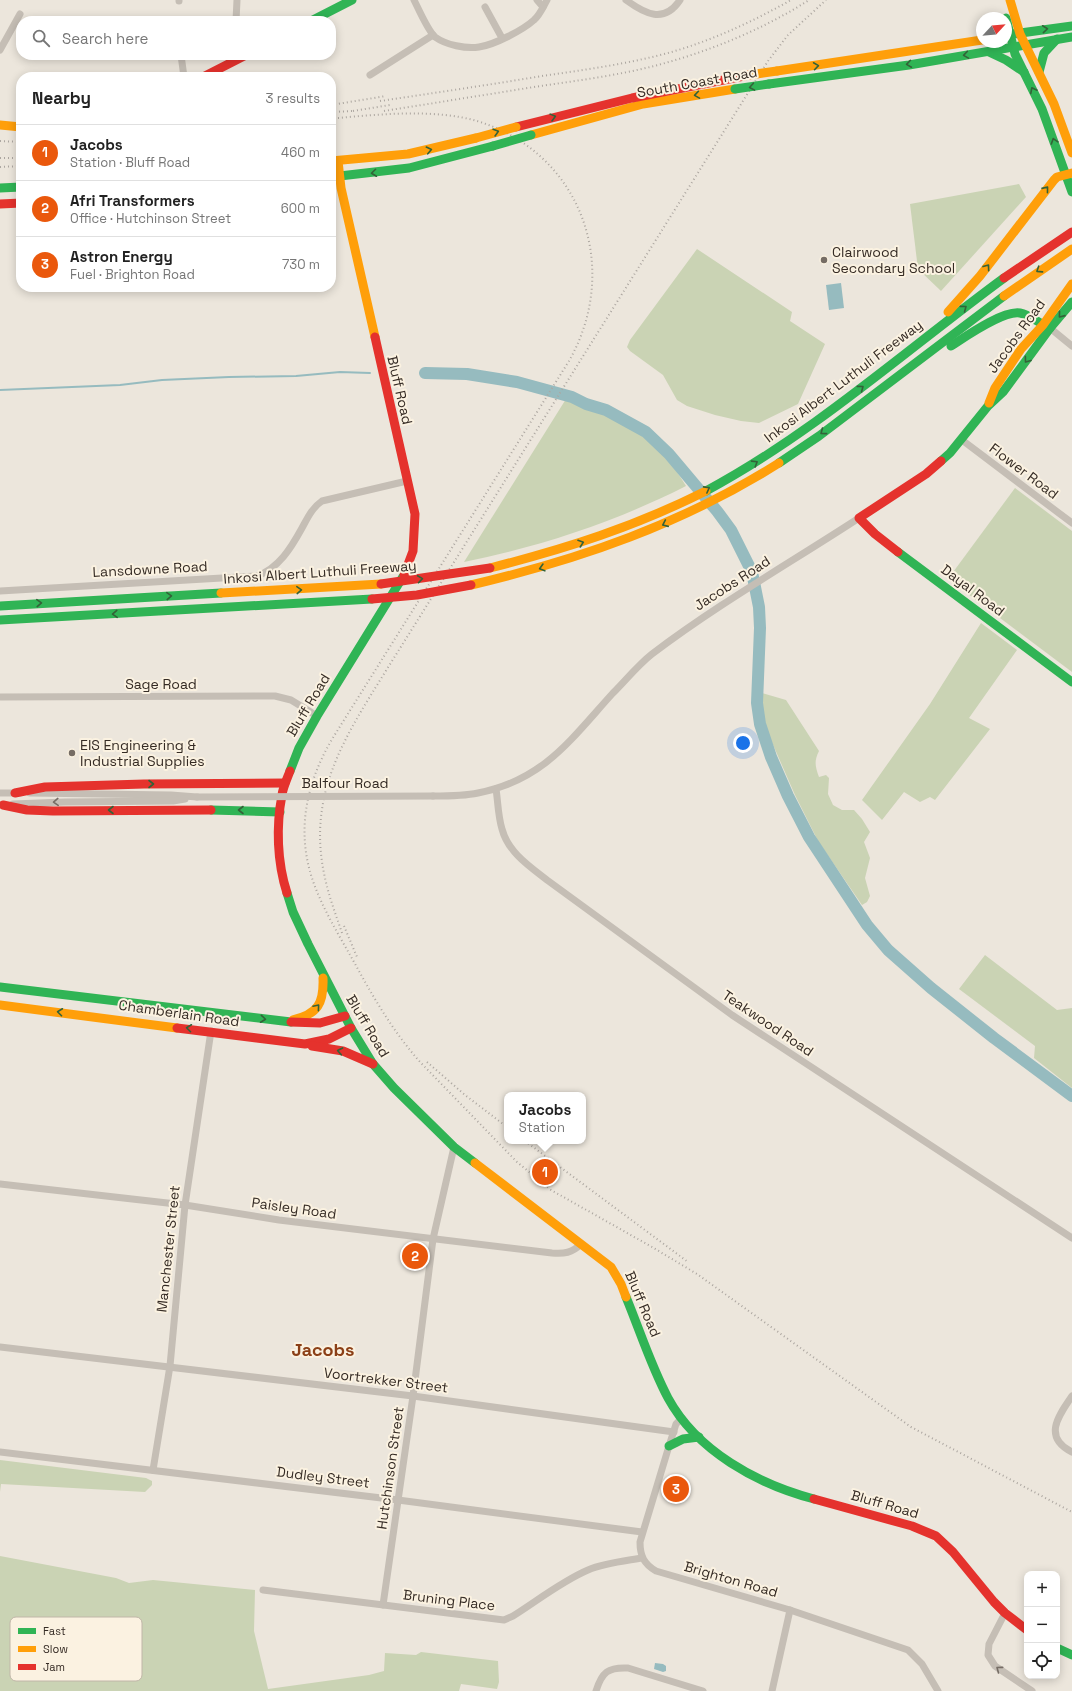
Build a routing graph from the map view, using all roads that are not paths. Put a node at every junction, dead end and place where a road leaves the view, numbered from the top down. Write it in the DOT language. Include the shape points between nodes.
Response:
graph roads {
  1 [pos="237,0"];
  2 [pos="352,0"];
  3 [pos="414,0"];
  4 [pos="537,0"];
  5 [pos="547,0"];
  6 [pos="626,0"];
  7 [pos="680,0"];
  8 [pos="1003,0"];
  9 [pos="1010,0"];
  10 [pos="485,7"];
  11 [pos="544,7"];
  12 [pos="1005,12"];
  13 [pos="236,16"];
  14 [pos="321,16"];
  15 [pos="16,21"];
  16 [pos="1072,26"];
  17 [pos="1019,32"];
  18 [pos="1012,33"];
  19 [pos="433,35"];
  20 [pos="1072,37"];
  21 [pos="502,38"];
  22 [pos="1057,39"];
  23 [pos="976,41"];
  24 [pos="1025,44"];
  25 [pos="1012,47"];
  26 [pos="1007,48"];
  27 [pos="0,50"];
  28 [pos="989,52"];
  29 [pos="182,60"];
  30 [pos="233,60"];
  31 [pos="183,72"];
  32 [pos="212,72"];
  33 [pos="1024,72"];
  34 [pos="1039,72"];
  35 [pos="370,75"];
  36 [pos="0,126"];
  37 [pos="16,127"];
  38 [pos="1072,153"];
  39 [pos="336,161"];
  40 [pos="1069,174"];
  41 [pos="336,177"];
  42 [pos="336,181"];
  43 [pos="16,187"];
  44 [pos="0,188"];
  45 [pos="1072,192"];
  46 [pos="16,203"];
  47 [pos="0,204"];
  48 [pos="1070,233"];
  49 [pos="1072,249"];
  50 [pos="1072,284"];
  51 [pos="1072,302"];
  52 [pos="1046,326"];
  53 [pos="924,338"];
  54 [pos="1072,346"];
  55 [pos="894,380"];
  56 [pos="962,440"];
  57 [pos="407,481"];
  58 [pos="859,518"];
  59 [pos="1072,523"];
  60 [pos="0,591"];
  61 [pos="0,606"];
  62 [pos="0,620"];
  63 [pos="1072,682"];
  64 [pos="0,697"];
  65 [pos="317,716"];
  66 [pos="284,783"];
  67 [pos="496,789"];
  68 [pos="0,793"];
  69 [pos="15,793"];
  70 [pos="195,797"];
  71 [pos="2,805"];
  72 [pos="280,812"];
  73 [pos="323,973"];
  74 [pos="0,986"];
  75 [pos="0,1005"];
  76 [pos="344,1016"];
  77 [pos="285,1021"];
  78 [pos="351,1028"];
  79 [pos="211,1031"];
  80 [pos="305,1044"];
  81 [pos="373,1064"];
  82 [pos="454,1147"];
  83 [pos="0,1184"];
  84 [pos="185,1205"];
  85 [pos="1072,1238"];
  86 [pos="433,1239"];
  87 [pos="581,1244"];
  88 [pos="0,1347"];
  89 [pos="170,1366"];
  90 [pos="413,1396"];
  91 [pos="1072,1396"];
  92 [pos="682,1418"];
  93 [pos="674,1432"];
  94 [pos="699,1438"];
  95 [pos="669,1446"];
  96 [pos="0,1452"];
  97 [pos="1072,1452"];
  98 [pos="153,1470"];
  99 [pos="398,1500"];
  100 [pos="642,1532"];
  101 [pos="642,1558"];
  102 [pos="263,1590"];
  103 [pos="383,1605"];
  104 [pos="790,1610"];
  105 [pos="1005,1613"];
  106 [pos="1024,1628"];
  107 [pos="1060,1649"];
  108 [pos="1072,1655"];
  109 [pos="596,1691"];
  110 [pos="703,1691"];
  111 [pos="772,1691"];
  112 [pos="938,1691"];
  113 [pos="1032,1691"];
  1 -- 13 [label="street"];
  2 -- 14 [label="main road"];
  3 -- 19 [label="street"];
  4 -- 11 [label="street"];
  5 -- 11 [label="street"];
  6 -- 7 [label="street" via="646,13 659,15 672,10"];
  8 -- 12 [label="main road"];
  9 -- 17 [label="main road"];
  10 -- 21 [label="street"];
  11 -- 21 [label="street" via="532,22"];
  15 -- 27 [label="street"];
  17 -- 16 [label="main road, one-way"];
  17 -- 18 [label="main road"];
  17 -- 24 [label="main road"];
  19 -- 21 [label="street" via="446,43 470,47 486,45"];
  19 -- 35 [label="street"];
  20 -- 22 [label="main road, South Coast Road"];
  22 -- 24 [label="main road, South Coast Road"];
  22 -- 34 [label="main road" via="1043,54"];
  39 -- 23 [label="main road, South Coast Road, one-way, bridge" via="408,154 653,93"];
  24 -- 25 [label="main road, South Coast Road"];
  24 -- 34 [label="main road"];
  25 -- 33 [label="main road"];
  26 -- 28 [label="main road, South Coast Road"];
  28 -- 33 [label="main road"];
  28 -- 41 [label="main road, South Coast Road, one-way, bridge" via="643,104 409,168"];
  29 -- 31 [label="street"];
  30 -- 32 [label="main road"];
  40 -- 33 [label="main road, one-way"];
  34 -- 38 [label="main road"];
  36 -- 37 [label="main road"];
  40 -- 45 [label="main road"];
  53 -- 40 [label="main road, one-way" via="980,276 1054,180"];
  42 -- 57 [label="main road, Bluff Road"];
  43 -- 44 [label="main road"];
  46 -- 47 [label="main road"];
  53 -- 48 [label="main road, Inkosi Albert Luthuli Freeway, one-way" via="1018,267"];
  49 -- 55 [label="main road, Inkosi Albert Luthuli Freeway, one-way" via="1028,277"];
  50 -- 52 [label="main road, Jacobs Road"];
  51 -- 52 [label="main road, Jacobs Road, one-way"];
  52 -- 54 [label="street"];
  52 -- 55 [label="main road" via="1018,312 1003,316"];
  52 -- 56 [label="main road, Jacobs Road" via="1003,392 988,406"];
  61 -- 53 [label="main road, Inkosi Albert Luthuli Freeway, one-way, bridge" via="381,584 490,568 570,547 693,497 721,482 780,447 834,409"];
  55 -- 62 [label="main road, Inkosi Albert Luthuli Freeway, one-way, bridge" via="787,458 728,494 661,526 606,548 516,576 417,594 372,599"];
  56 -- 58 [label="main road, Jacobs Road" via="926,474"];
  56 -- 59 [label="street, Flower Road"];
  57 -- 60 [label="street, Lansdowne Road" via="322,501 312,510 299,534 275,567 257,576"];
  57 -- 65 [label="main road, Bluff Road" via="416,530 412,558 406,572"];
  58 -- 63 [label="main road, Dayal Road" via="887,544"];
  58 -- 67 [label="street, Jacobs Road" via="746,590 650,656 550,761 517,781"];
  64 -- 65 [label="street, Sage Road" via="275,696 291,700"];
  65 -- 66 [label="main road, Bluff Road" via="299,748"];
  69 -- 66 [label="main road, one-way" via="45,787"];
  66 -- 72 [label="main road, Bluff Road"];
  67 -- 70 [label="street, Balfour Road, bridge" via="433,796"];
  67 -- 85 [label="street, Teakwood Road" via="502,829 507,842 520,859 726,1011"];
  68 -- 69 [label="street, Balfour Road"];
  69 -- 70 [label="street, Balfour Road"];
  70 -- 71 [label="street, Balfour Road, one-way" via="172,801"];
  72 -- 71 [label="main road, one-way" via="53,810"];
  72 -- 73 [label="main road, Bluff Road" via="278,834 282,875 293,912"];
  73 -- 76 [label="main road, Bluff Road"];
  77 -- 73 [label="main road, one-way" via="308,1016 316,1010 324,992"];
  74 -- 77 [label="main road, Chamberlain Road, one-way"];
  79 -- 75 [label="main road, Chamberlain Road, one-way"];
  76 -- 77 [label="main road, Chamberlain Road" via="316,1025"];
  76 -- 78 [label="main road, Bluff Road"];
  78 -- 80 [label="main road, Chamberlain Road" via="319,1043"];
  78 -- 81 [label="main road, Bluff Road"];
  79 -- 80 [label="main road, Chamberlain Road"];
  79 -- 84 [label="street, Manchester Street"];
  81 -- 80 [label="main road, one-way" via="343,1051"];
  81 -- 82 [label="main road, Bluff Road"];
  82 -- 86 [label="street, Hutchinson Street"];
  82 -- 87 [label="main road, Bluff Road"];
  83 -- 84 [label="street, Paisley Road"];
  84 -- 86 [label="street, Paisley Road" via="279,1220"];
  84 -- 89 [label="street, Manchester Street"];
  86 -- 87 [label="street, Paisley Road" via="563,1254 575,1250"];
  86 -- 90 [label="street, Hutchinson Street"];
  87 -- 92 [label="main road, Bluff Road" via="616,1274 658,1377"];
  88 -- 89 [label="street, Voortrekker Street"];
  89 -- 90 [label="street, Voortrekker Street"];
  89 -- 98 [label="street, Manchester Street"];
  90 -- 93 [label="street, Voortrekker Street"];
  90 -- 99 [label="street, Hutchinson Street"];
  91 -- 97 [label="street" via="1057,1420 1055,1430 1060,1443"];
  92 -- 93 [label="street" via="676,1424"];
  92 -- 94 [label="main road, Bluff Road"];
  93 -- 95 [label="street"];
  94 -- 95 [label="main road" via="683,1439"];
  94 -- 105 [label="main road, Bluff Road" via="728,1462 773,1486 912,1526 936,1536"];
  95 -- 100 [label="street"];
  96 -- 98 [label="street, Dudley Street"];
  98 -- 99 [label="street, Dudley Street"];
  99 -- 100 [label="street, Dudley Street"];
  99 -- 103 [label="street, Hutchinson Street"];
  100 -- 101 [label="street"];
  101 -- 103 [label="street, Bruning Place" via="602,1565 589,1570 504,1620"];
  101 -- 104 [label="street, Brighton Road" via="656,1571"];
  102 -- 103 [label="street, Bruning Place"];
  104 -- 111 [label="street"];
  104 -- 112 [label="street, Brighton Road" via="908,1650 922,1664"];
  105 -- 106 [label="main road, Bluff Road"];
  113 -- 105 [label="street, one-way" via="995,1666 988,1655 989,1644"];
  107 -- 108 [label="main road"];
  109 -- 110 [label="street" via="606,1671 616,1667 628,1668"];
}
